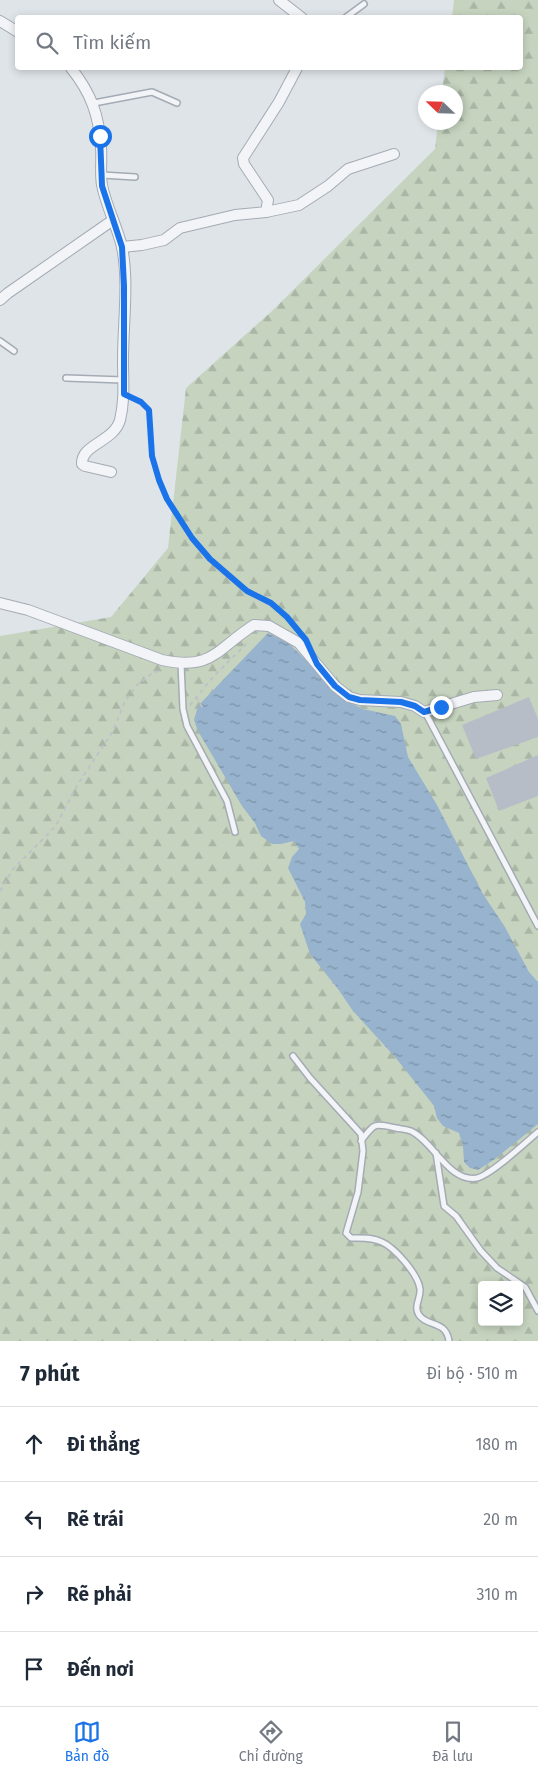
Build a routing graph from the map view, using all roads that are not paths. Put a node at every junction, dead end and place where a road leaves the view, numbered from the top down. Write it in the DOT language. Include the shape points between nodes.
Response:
graph roads {
  1 [pos="279,0"];
  2 [pos="364,4"];
  3 [pos="298,15"];
  4 [pos="349,15"];
  5 [pos="0,21"];
  6 [pos="15,30"];
  7 [pos="73,70"];
  8 [pos="296,70"];
  9 [pos="177,103"];
  10 [pos="94,104"];
  11 [pos="394,154"];
  12 [pos="102,175"];
  13 [pos="135,177"];
  14 [pos="266,212"];
  15 [pos="113,220"];
  16 [pos="122,247"];
  17 [pos="0,300"];
  18 [pos="0,341"];
  19 [pos="14,351"];
  20 [pos="66,378"];
  21 [pos="124,380"];
  22 [pos="111,472"];
  23 [pos="0,603"];
  24 [pos="181,664"];
  25 [pos="497,695"];
  26 [pos="424,712"];
  27 [pos="235,832"];
  28 [pos="538,926"];
  29 [pos="293,1056"];
  30 [pos="538,1132"];
  31 [pos="362,1141"];
  32 [pos="436,1152"];
  33 [pos="538,1309"];
  34 [pos="449,1341"];
  1 -- 3 [label="street"];
  2 -- 4 [label="lane"];
  5 -- 6 [label="street"];
  7 -- 10 [label="street"];
  8 -- 14 [label="street" via="243,158 268,200"];
  9 -- 10 [label="lane" via="152,92"];
  10 -- 12 [label="street"];
  11 -- 14 [label="street" via="348,169 298,205"];
  12 -- 13 [label="lane"];
  12 -- 15 [label="street" via="102,186"];
  14 -- 16 [label="street" via="235,215 180,228 164,240"];
  15 -- 16 [label="street"];
  15 -- 17 [label="street"];
  16 -- 21 [label="street"];
  18 -- 19 [label="lane"];
  20 -- 21 [label="lane"];
  21 -- 22 [label="street" via="119,422 113,434 87,450 82,457 85,466"];
  23 -- 24 [label="street"];
  24 -- 26 [label="street" via="208,660 254,625 269,626 299,643 335,686 349,697 401,702"];
  24 -- 27 [label="lane" via="187,726 227,801"];
  25 -- 26 [label="street" via="474,697"];
  26 -- 28 [label="lane"];
  29 -- 31 [label="lane" via="356,1127"];
  30 -- 32 [label="lane" via="477,1178 464,1177 453,1171"];
  31 -- 32 [label="lane" via="373,1126 381,1124 411,1131"];
  31 -- 34 [label="lane" via="358,1192 346,1233 351,1238 382,1242 399,1254 420,1288 416,1308 420,1317 442,1327"];
  32 -- 33 [label="lane" via="444,1206 456,1216 497,1268 525,1287"];
}
